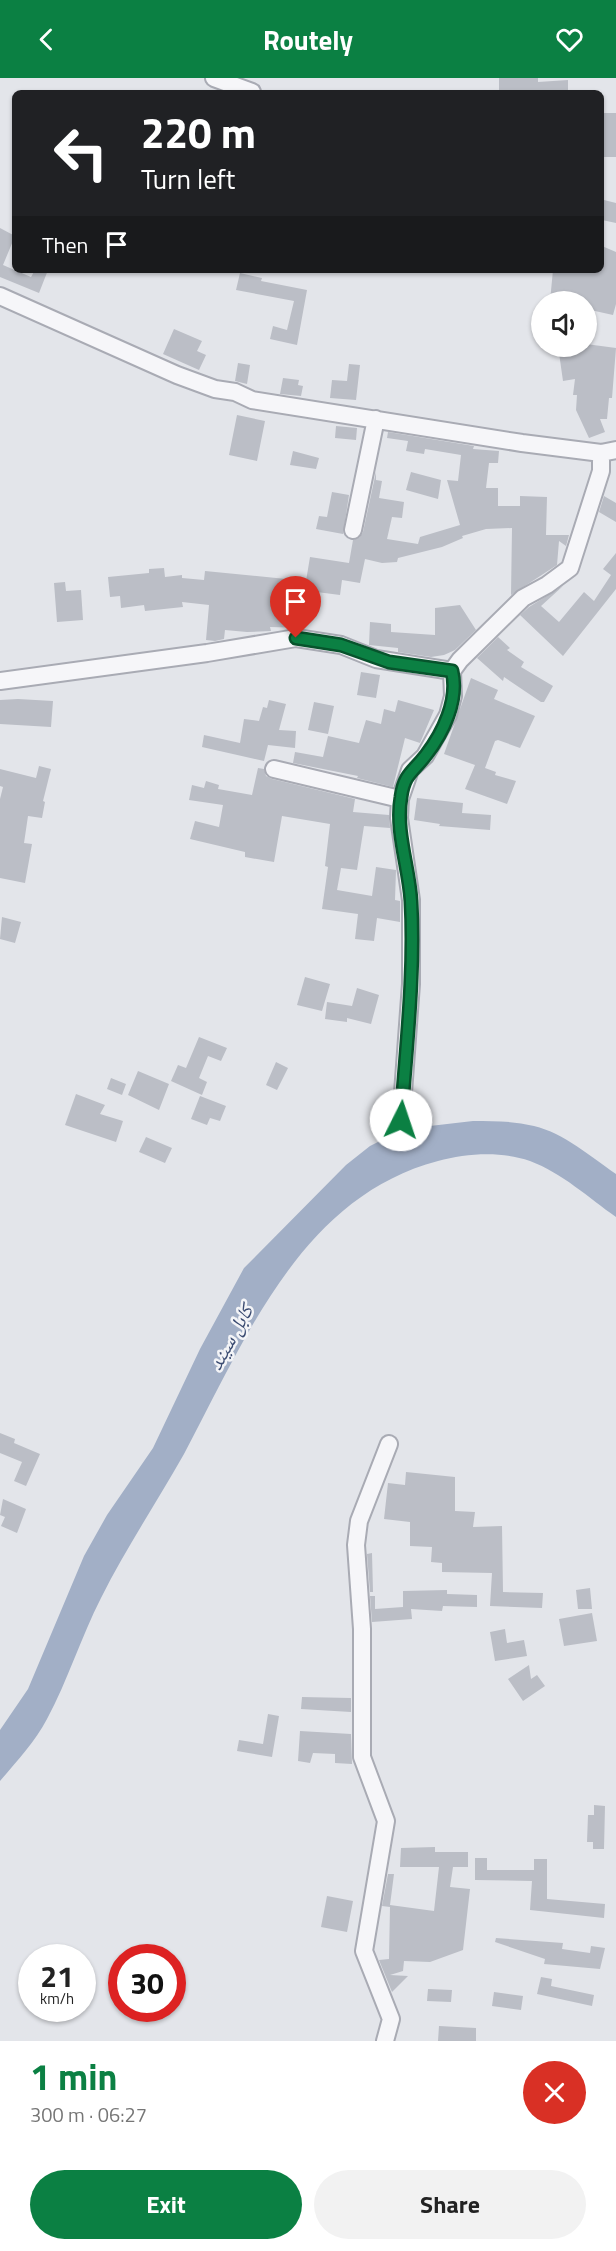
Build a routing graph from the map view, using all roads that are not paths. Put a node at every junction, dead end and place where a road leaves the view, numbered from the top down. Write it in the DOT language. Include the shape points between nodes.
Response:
graph roads {
  1 [pos="214,78"];
  2 [pos="247,90"];
  3 [pos="0,296"];
  4 [pos="376,419"];
  5 [pos="609,451"];
  6 [pos="353,530"];
  7 [pos="452,671"];
  8 [pos="0,681"];
  9 [pos="274,770"];
  10 [pos="400,799"];
  11 [pos="401,1120"];
  12 [pos="390,1444"];
  13 [pos="385,2041"];
  1 -- 2 [label="street"];
  3 -- 4 [label="street" via="214,389 252,400"];
  4 -- 5 [label="street"];
  4 -- 6 [label="street"];
  5 -- 7 [label="street" via="570,568 523,598"];
  7 -- 8 [label="street" via="385,661 341,645 296,638"];
  7 -- 10 [label="street" via="453,696 448,716 425,756 410,770"];
  9 -- 10 [label="street"];
  10 -- 11 [label="street" via="399,818 411,900"];
  12 -- 13 [label="street" via="359,1521 356,1545 362,1629 362,1757 386,1821 364,1951 391,2019"];
}
